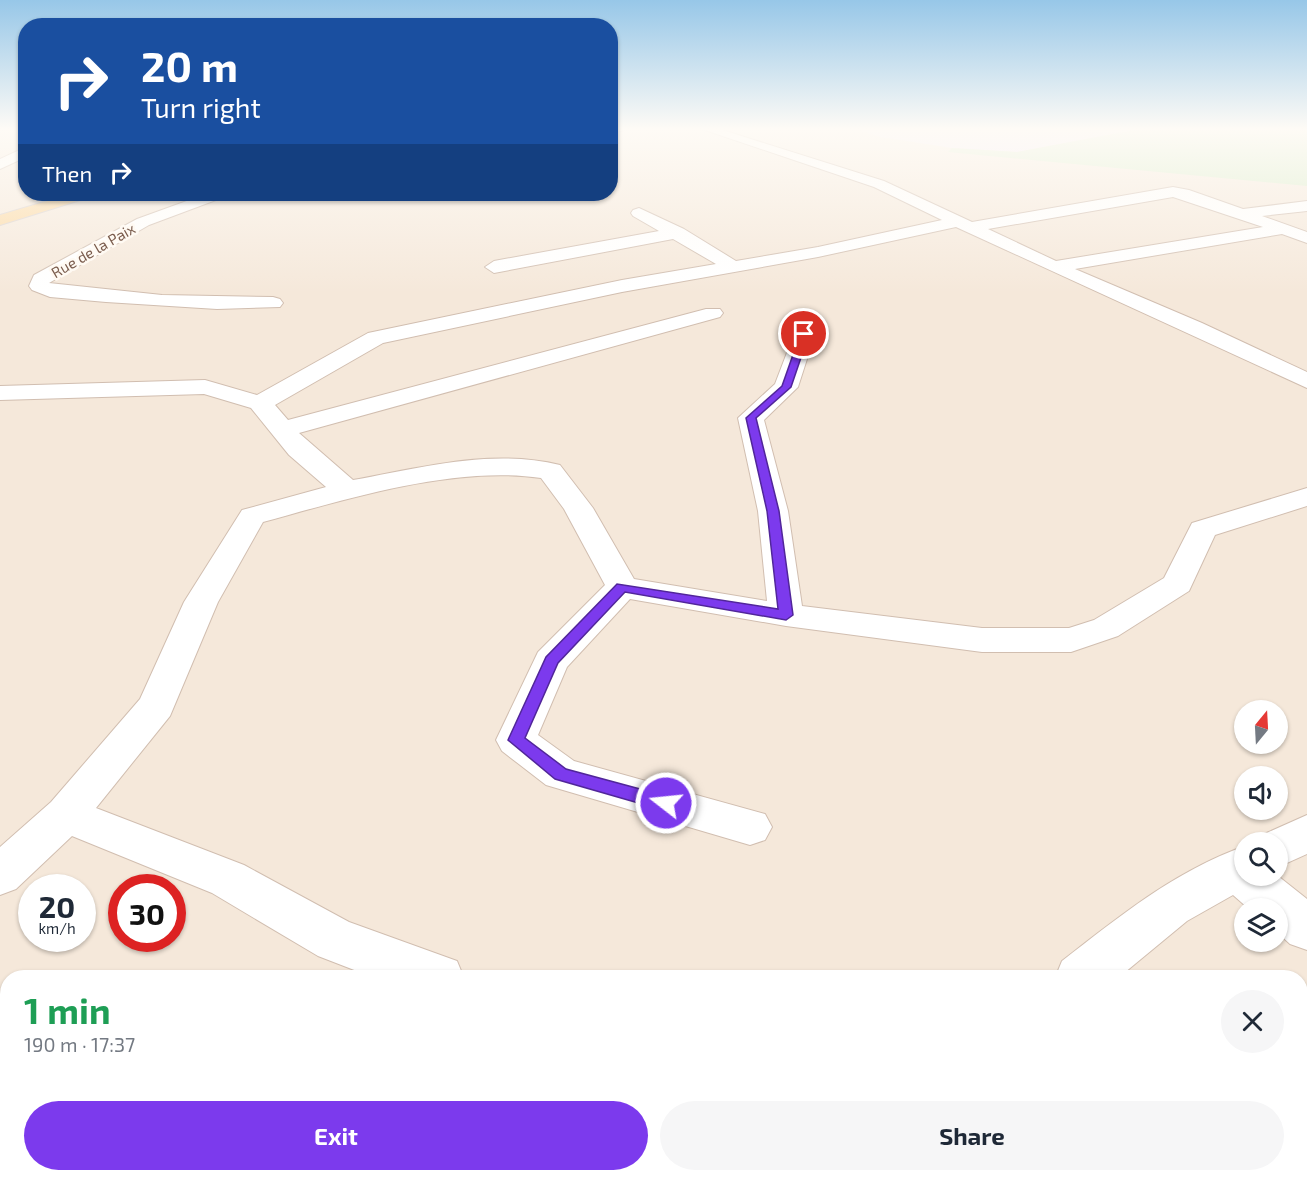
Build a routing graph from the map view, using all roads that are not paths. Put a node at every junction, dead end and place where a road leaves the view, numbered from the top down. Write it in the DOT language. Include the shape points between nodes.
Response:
graph roads {
  1 [pos="876,183"];
  2 [pos="63,201"];
  3 [pos="200,201"];
  4 [pos="1307,206"];
  5 [pos="639,213"];
  6 [pos="1242,213"];
  7 [pos="0,220"];
  8 [pos="966,224"];
  9 [pos="1283,229"];
  10 [pos="678,233"];
  11 [pos="1307,238"];
  12 [pos="494,267"];
  13 [pos="734,267"];
  14 [pos="1054,267"];
  15 [pos="273,303"];
  16 [pos="713,313"];
  17 [pos="804,334"];
  18 [pos="1307,381"];
  19 [pos="0,393"];
  20 [pos="260,402"];
  21 [pos="281,430"];
  22 [pos="347,490"];
  23 [pos="1307,497"];
  24 [pos="622,587"];
  25 [pos="786,615"];
  26 [pos="66,815"];
  27 [pos="750,827"];
  28 [pos="1307,833"];
  29 [pos="1288,843"];
  30 [pos="1234,871"];
  31 [pos="0,875"];
  32 [pos="1260,886"];
  33 [pos="1307,927"];
  34 [pos="417,970"];
  35 [pos="1090,970"];
  1 -- 8 [label="street"];
  2 -- 7 [label="main road"];
  3 -- 15 [label="street, Rue de la Paix" via="143,222 41,279 39,286 50,291 130,299"];
  4 -- 6 [label="street"];
  5 -- 10 [label="street"];
  6 -- 8 [label="street" via="1173,192"];
  6 -- 9 [label="street"];
  8 -- 13 [label="street"];
  8 -- 14 [label="street"];
  9 -- 11 [label="street"];
  9 -- 14 [label="street"];
  10 -- 12 [label="street"];
  10 -- 13 [label="street"];
  13 -- 20 [label="street" via="622,286 376,338"];
  14 -- 18 [label="street" via="1195,327"];
  16 -- 21 [label="street"];
  17 -- 25 [label="street" via="786,387 751,418 773,511"];
  19 -- 20 [label="street" via="205,387"];
  20 -- 21 [label="street"];
  21 -- 22 [label="street"];
  22 -- 24 [label="street" via="509,465 550,471 578,508"];
  22 -- 26 [label="street" via="252,516 201,602 156,706"];
  23 -- 25 [label="street" via="1203,528 1177,584 1106,628 1071,640 982,639"];
  24 -- 25 [label="street"];
  24 -- 27 [label="street" via="551,661 516,740 561,774"];
  26 -- 31 [label="street"];
  26 -- 34 [label="street" via="228,879 335,940"];
  28 -- 29 [label="street"];
  30 -- 35 [label="street" via="1170,906"];
  32 -- 33 [label="street"];
}
